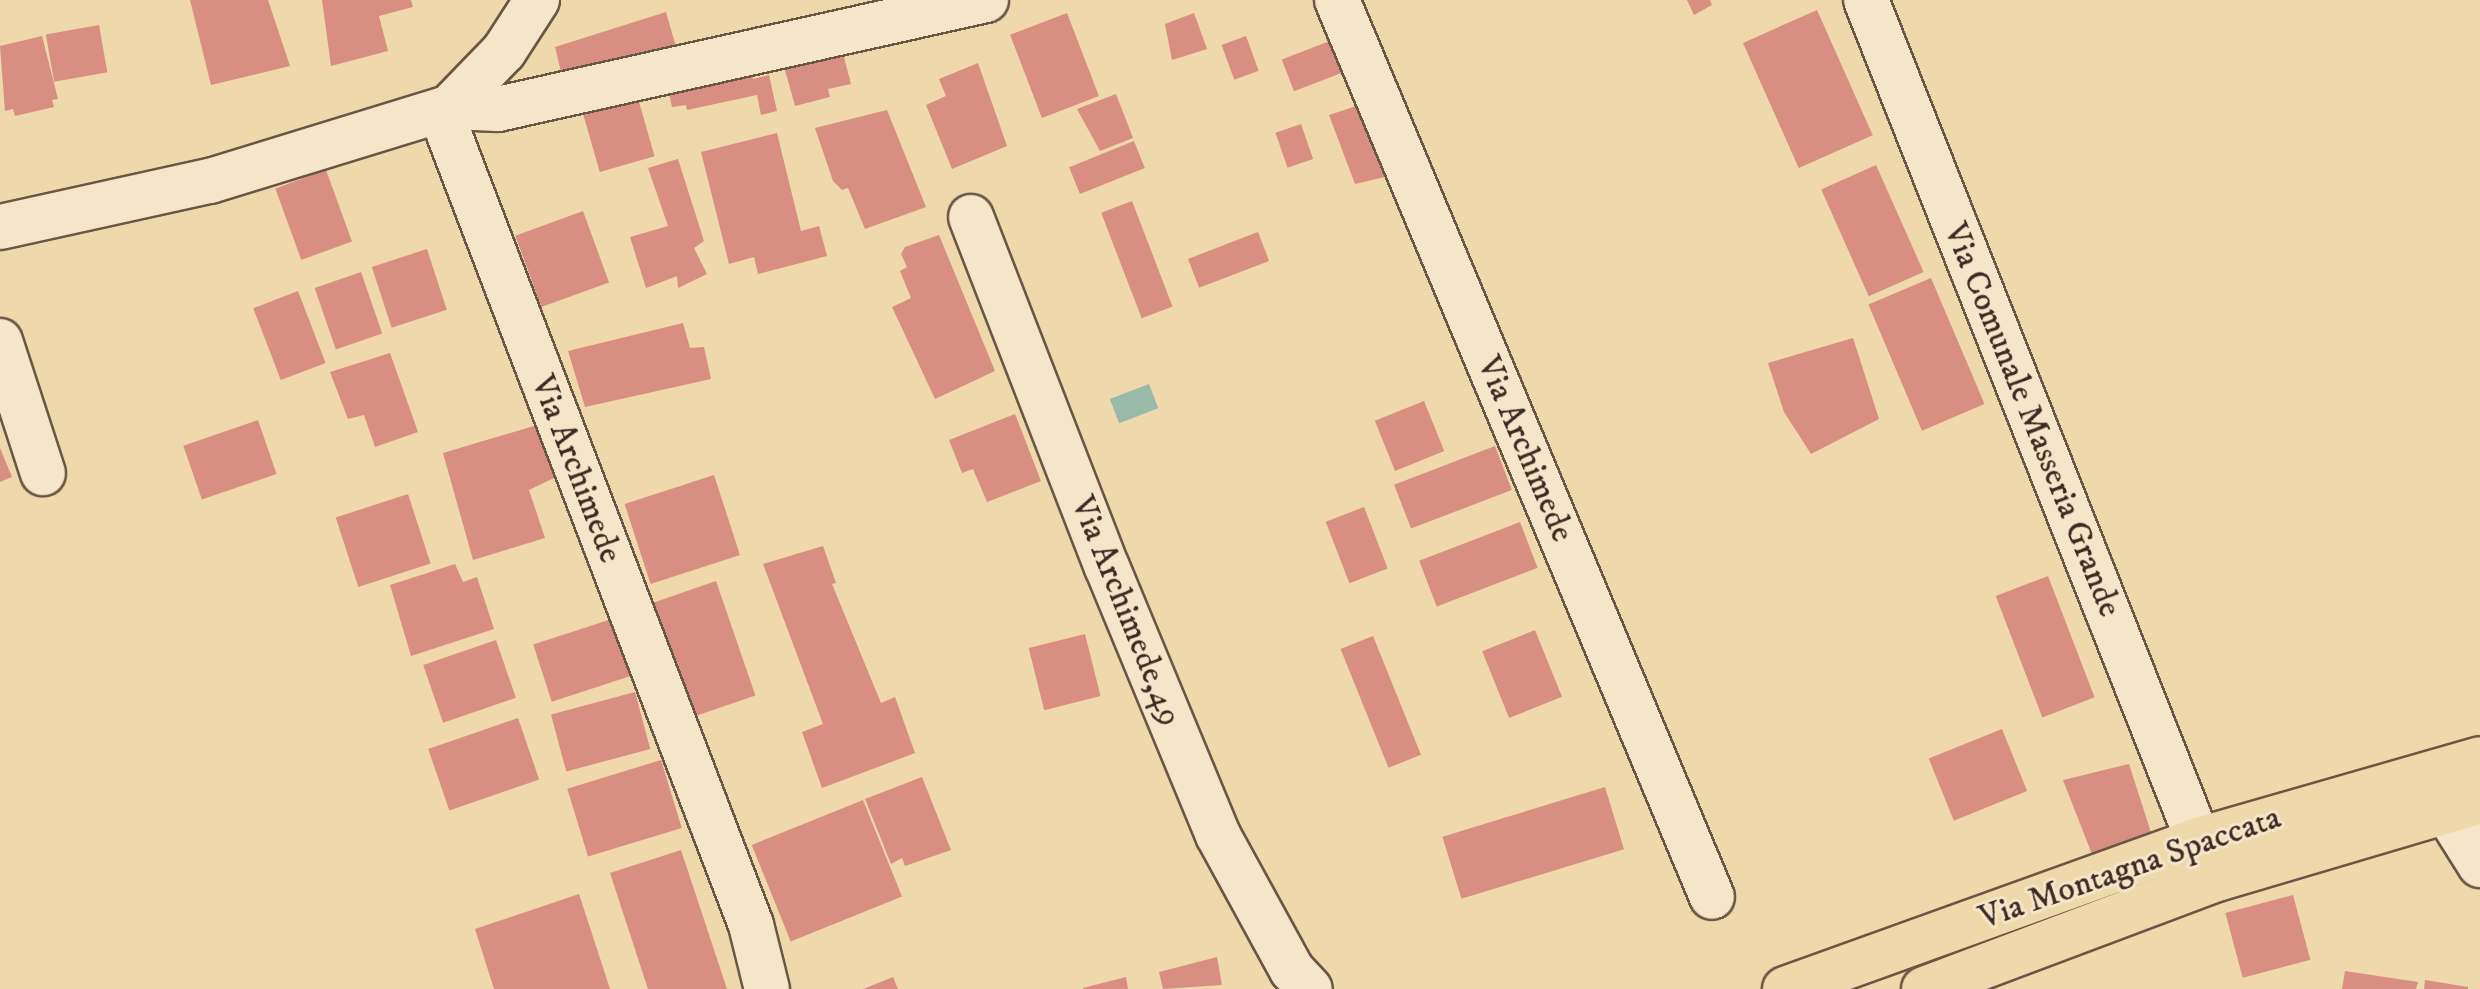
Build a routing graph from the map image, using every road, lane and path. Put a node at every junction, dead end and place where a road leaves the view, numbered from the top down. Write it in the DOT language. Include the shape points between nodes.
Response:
graph roads {
  1 [pos="537,0"];
  2 [pos="986,0"];
  3 [pos="1337,0"];
  4 [pos="1866,0"];
  5 [pos="450,107"];
  6 [pos="971,217"];
  7 [pos="0,227"];
  8 [pos="0,341"];
  9 [pos="43,473"];
  10 [pos="2480,759"];
  11 [pos="2463,806"];
  12 [pos="2198,840"];
  13 [pos="2480,865"];
  14 [pos="1712,897"];
  15 [pos="767,989"];
  16 [pos="1310,989"];
  17 [pos="1785,989"];
  18 [pos="1924,989"];
  1 -- 5 [label="street" via="504,51"];
  2 -- 5 [label="street" via="498,109"];
  3 -- 14 [label="street, Via Archimede"];
  4 -- 12 [label="street, Via Comunale Masseria Grande"];
  5 -- 7 [label="street" via="210,181"];
  5 -- 15 [label="street, Via Archimede" via="449,134 751,925"];
  6 -- 16 [label="street, Via Archimede,49" via="1218,835 1292,970"];
  8 -- 9 [label="street"];
  10 -- 12 [label="main road, Via Montagna Spaccata"];
  11 -- 13 [label="street"];
  11 -- 18 [label="main road, Via Montagna Spaccata" via="2214,880"];
  12 -- 17 [label="main road, Via Montagna Spaccata"];
}
